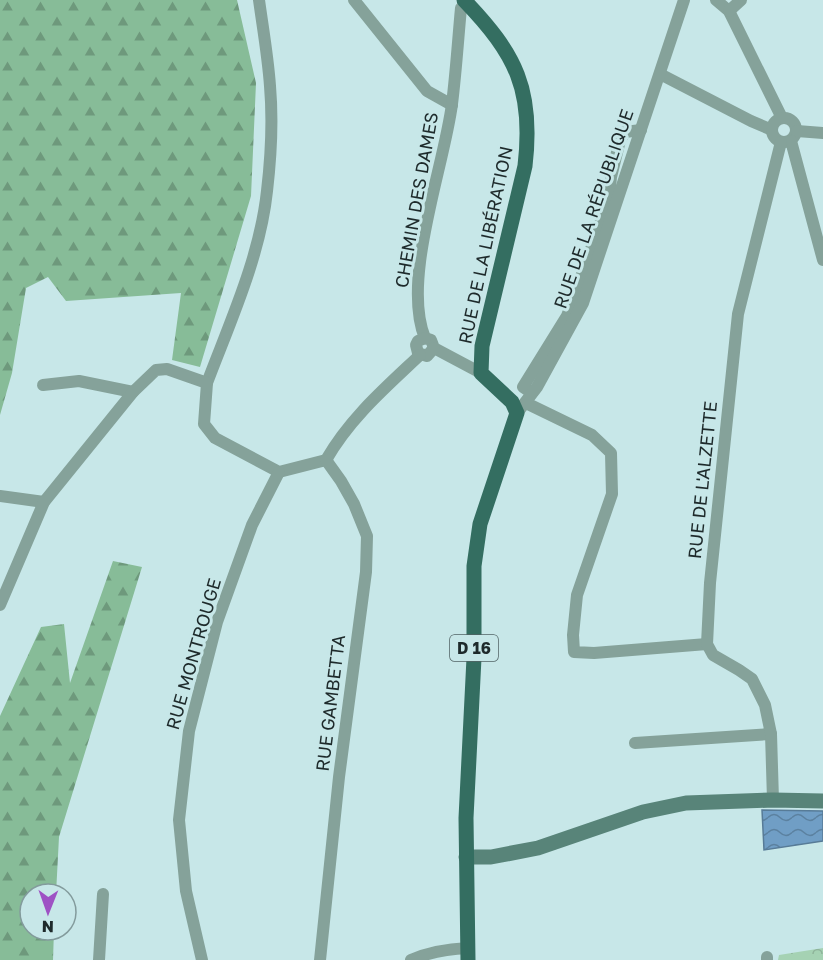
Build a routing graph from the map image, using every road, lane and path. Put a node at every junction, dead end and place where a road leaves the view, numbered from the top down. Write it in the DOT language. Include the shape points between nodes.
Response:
graph roads {
  1 [pos="259,0"];
  2 [pos="354,0"];
  3 [pos="684,0"];
  4 [pos="716,0"];
  5 [pos="741,0"];
  6 [pos="466,1"];
  7 [pos="729,11"];
  8 [pos="660,74"];
  9 [pos="452,105"];
  10 [pos="782,118"];
  11 [pos="772,130"];
  12 [pos="823,134"];
  13 [pos="789,138"];
  14 [pos="823,260"];
  15 [pos="425,338"];
  16 [pos="434,348"];
  17 [pos="420,355"];
  18 [pos="482,373"];
  19 [pos="207,383"];
  20 [pos="43,385"];
  21 [pos="133,392"];
  22 [pos="525,399"];
  23 [pos="326,460"];
  24 [pos="279,472"];
  25 [pos="0,496"];
  26 [pos="44,502"];
  27 [pos="0,605"];
  28 [pos="707,644"];
  29 [pos="771,734"];
  30 [pos="635,743"];
  31 [pos="773,800"];
  32 [pos="823,801"];
  33 [pos="466,857"];
  34 [pos="103,894"];
  35 [pos="468,954"];
  36 [pos="99,960"];
  37 [pos="202,960"];
  38 [pos="320,960"];
  39 [pos="411,960"];
  1 -- 19 [label="street" via="270,86 267,194 241,294"];
  2 -- 9 [label="street, CHEMIN DES DAMES" via="427,91"];
  3 -- 8 [label="street, RUE DE LA RÉPUBLIQUE"];
  4 -- 7 [label="street"];
  5 -- 7 [label="street"];
  6 -- 9 [label="street" via="461,8"];
  6 -- 18 [label="main road, RUE DE LA LIBÉRATION" via="506,49 519,76 529,136 482,346"];
  7 -- 10 [label="street"];
  8 -- 11 [label="street"];
  8 -- 22 [label="street, RUE DE LA RÉPUBLIQUE" via="583,303 537,387"];
  9 -- 15 [label="street, CHEMIN DES DAMES" via="423,246 417,299 418,323"];
  10 -- 11 [label="street"];
  10 -- 13 [label="street" via="794,123"];
  11 -- 13 [label="street" via="776,140"];
  12 -- 13 [label="street"];
  13 -- 14 [label="street"];
  13 -- 28 [label="street, RUE DE L'ALZETTE" via="738,314"];
  15 -- 16 [label="street, CHEMIN DES DAMES" via="431,340"];
  15 -- 17 [label="street" via="416,345"];
  16 -- 17 [label="street" via="427,356"];
  16 -- 18 [label="street, CHEMIN DES DAMES"];
  17 -- 23 [label="street" via="360,411"];
  18 -- 22 [label="main road" via="512,402"];
  19 -- 21 [label="street" via="167,369 156,370"];
  19 -- 24 [label="street" via="204,424 215,438"];
  20 -- 21 [label="street" via="79,381"];
  21 -- 26 [label="street"];
  22 -- 28 [label="street" via="592,435 611,453 612,494 577,595 574,652"];
  22 -- 33 [label="main road, D 16" via="480,524 474,566"];
  23 -- 24 [label="street"];
  23 -- 38 [label="street, RUE GAMBETTA" via="354,504 367,536"];
  24 -- 37 [label="street, RUE MONTROUGE" via="252,525 218,622 189,731 179,820 186,891"];
  25 -- 26 [label="street"];
  26 -- 27 [label="street"];
  28 -- 29 [label="street" via="712,655 752,679 765,705"];
  29 -- 30 [label="street"];
  29 -- 31 [label="street"];
  31 -- 32 [label="main road"];
  31 -- 33 [label="main road" via="686,803 643,812 538,848 491,857"];
  33 -- 35 [label="main road, D 16"];
  34 -- 36 [label="street"];
  35 -- 39 [label="street" via="436,951"];
}
